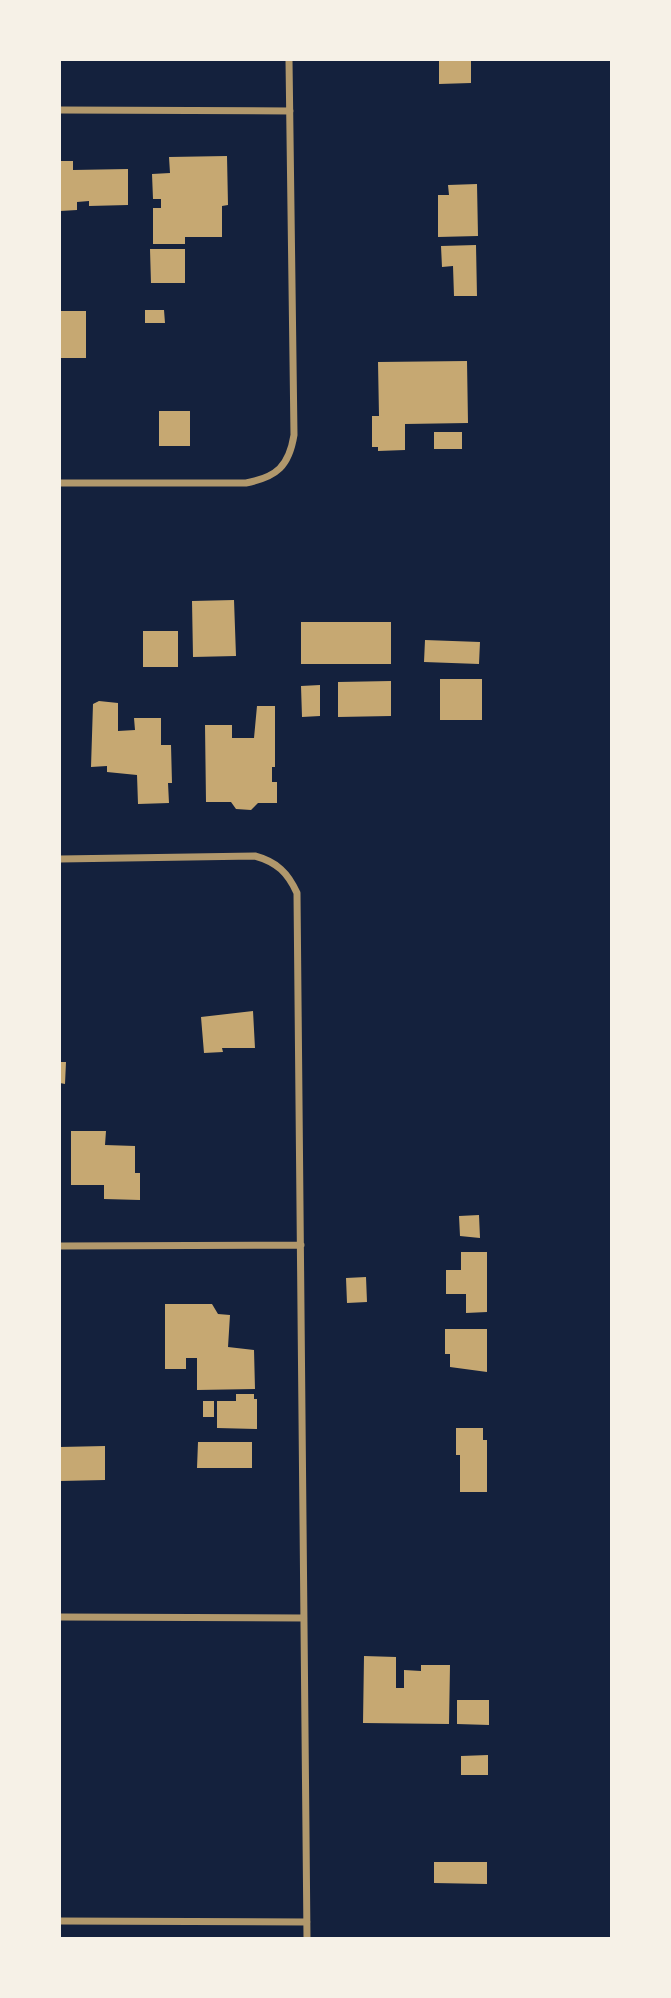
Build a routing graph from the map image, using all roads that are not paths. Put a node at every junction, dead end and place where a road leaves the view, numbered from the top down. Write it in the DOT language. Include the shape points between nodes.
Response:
graph roads {
  1 [pos="289,60"];
  2 [pos="60,110"];
  3 [pos="290,111"];
  4 [pos="60,483"];
  5 [pos="60,859"];
  6 [pos="301,1245"];
  7 [pos="60,1246"];
  8 [pos="60,1617"];
  9 [pos="304,1618"];
  10 [pos="60,1921"];
  11 [pos="307,1922"];
  12 [pos="307,1938"];
  1 -- 3 [label="street"];
  2 -- 3 [label="street"];
  3 -- 4 [label="street" via="294,435 290,456 265,480 246,483"];
  5 -- 6 [label="street" via="255,856 279,866 290,878 298,893"];
  6 -- 7 [label="street"];
  6 -- 9 [label="street"];
  8 -- 9 [label="street"];
  9 -- 11 [label="street"];
  10 -- 11 [label="street"];
  11 -- 12 [label="street"];
}
